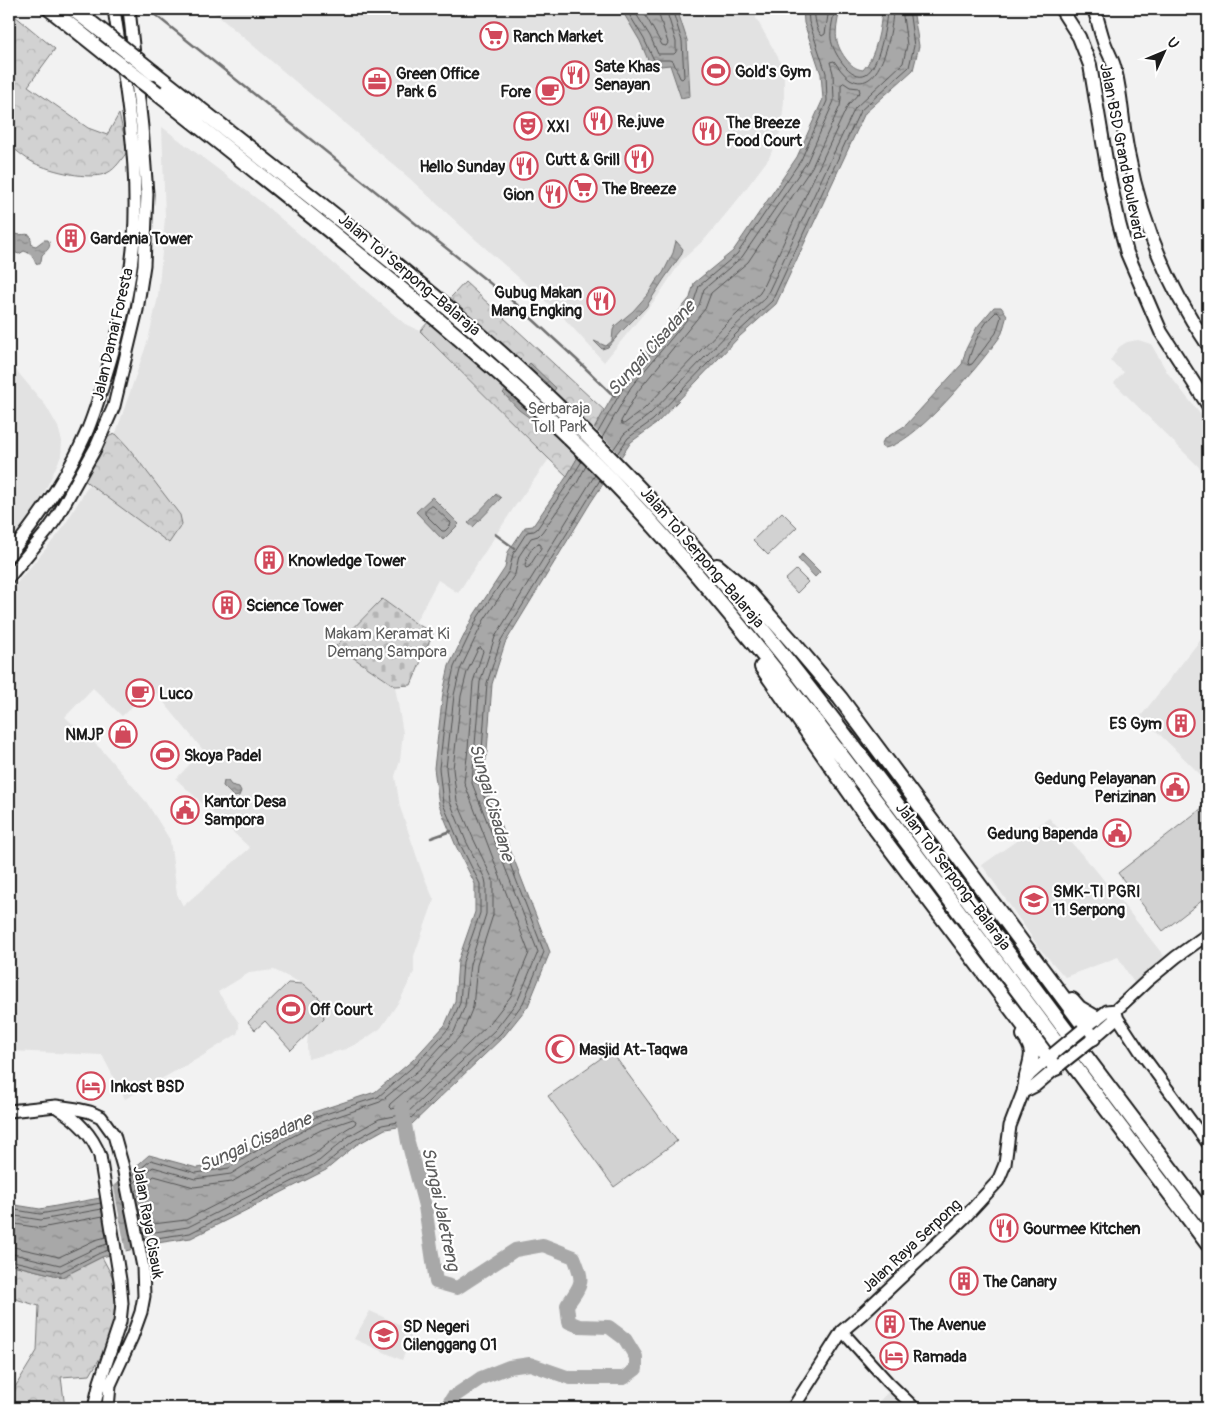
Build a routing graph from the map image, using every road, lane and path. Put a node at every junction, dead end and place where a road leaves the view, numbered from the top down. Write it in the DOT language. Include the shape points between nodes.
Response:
graph roads {
  1 [pos="50,9"];
  2 [pos="74,9"];
  3 [pos="114,9"];
  4 [pos="1062,9"];
  5 [pos="1088,9"];
  6 [pos="1094,9"];
  7 [pos="129,13"];
  8 [pos="1070,15"];
  9 [pos="1104,42"];
  10 [pos="1208,344"];
  11 [pos="1188,376"];
  12 [pos="1208,398"];
  13 [pos="1208,405"];
  14 [pos="36,522"];
  15 [pos="48,530"];
  16 [pos="687,541"];
  17 [pos="9,556"];
  18 [pos="9,576"];
  19 [pos="768,667"];
  20 [pos="1208,934"];
  21 [pos="1051,981"];
  22 [pos="998,990"];
  23 [pos="1116,1010"];
  24 [pos="1096,1018"];
  25 [pos="1087,1034"];
  26 [pos="1055,1061"];
  27 [pos="1028,1076"];
  28 [pos="1023,1092"];
  29 [pos="56,1106"];
  30 [pos="9,1111"];
  31 [pos="1208,1144"];
  32 [pos="1208,1218"];
  33 [pos="1208,1244"];
  34 [pos="842,1331"];
  35 [pos="94,1408"];
  36 [pos="108,1408"];
  37 [pos="792,1408"];
  38 [pos="915,1408"];
  1 -- 19 [label="highway, Jalan Tol Serpong–Balaraja, bridge" via="293,200 471,347 622,491 679,553"];
  2 -- 16 [label="highway, Jalan Tol Serpong–Balaraja, bridge" via="480,336 569,417"];
  3 -- 14 [label="main road, Jalan Damai Foresta" via="134,171 134,247 114,350 96,406 70,466"];
  4 -- 8 [label="main road, Jalan BSD Grand Boulevard"];
  5 -- 9 [label="main road"];
  6 -- 9 [label="main road, Jalan BSD Grand Boulevard"];
  7 -- 15 [label="main road, Jalan Damai Foresta" via="146,194 144,265 138,310 113,407 96,447"];
  8 -- 11 [label="main road, Jalan BSD Grand Boulevard" via="1090,65 1108,172 1127,253 1161,332"];
  9 -- 10 [label="main road, Jalan BSD Grand Boulevard" via="1115,71 1128,156 1145,219 1167,274"];
  11 -- 12 [label="main road"];
  11 -- 13 [label="main road, Jalan BSD Grand Boulevard"];
  14 -- 15 [label="main road"];
  14 -- 17 [label="main road, Jalan Damai Foresta"];
  15 -- 18 [label="main road, Jalan Damai Foresta"];
  16 -- 21 [label="highway" via="748,592 840,698"];
  16 -- 32 [label="highway, Jalan Tol Serpong–Balaraja" via="782,654 880,781"];
  19 -- 22 [label="highway" via="872,824"];
  19 -- 33 [label="highway, Jalan Tol Serpong–Balaraja" via="882,810"];
  20 -- 23 [label="main road" via="1176,957"];
  21 -- 24 [label="highway" via="1079,1008"];
  21 -- 25 [label="highway"];
  22 -- 26 [label="highway"];
  22 -- 27 [label="highway" via="1005,1007 1031,1044 1033,1054"];
  23 -- 24 [label="main road" via="1107,1010"];
  23 -- 25 [label="main road" via="1114,1020"];
  23 -- 31 [label="street" via="1139,1050"];
  24 -- 25 [label="main road"];
  25 -- 26 [label="main road, bridge"];
  26 -- 27 [label="main road"];
  26 -- 28 [label="main road" via="1034,1086"];
  27 -- 28 [label="main road, Jalan Raya Serpong"];
  28 -- 34 [label="main road, Jalan Raya Serpong" via="1010,1126 1005,1164 998,1181 964,1218"];
  29 -- 30 [label="main road, Jalan Raya Cisauk"];
  29 -- 35 [label="main road" via="88,1134 100,1156 120,1280 120,1322"];
  29 -- 36 [label="main road, Jalan Raya Cisauk" via="101,1117 114,1135 143,1267 144,1296 132,1337 110,1385"];
  34 -- 37 [label="main road, Jalan Raya Serpong"];
  34 -- 38 [label="street"];
}
